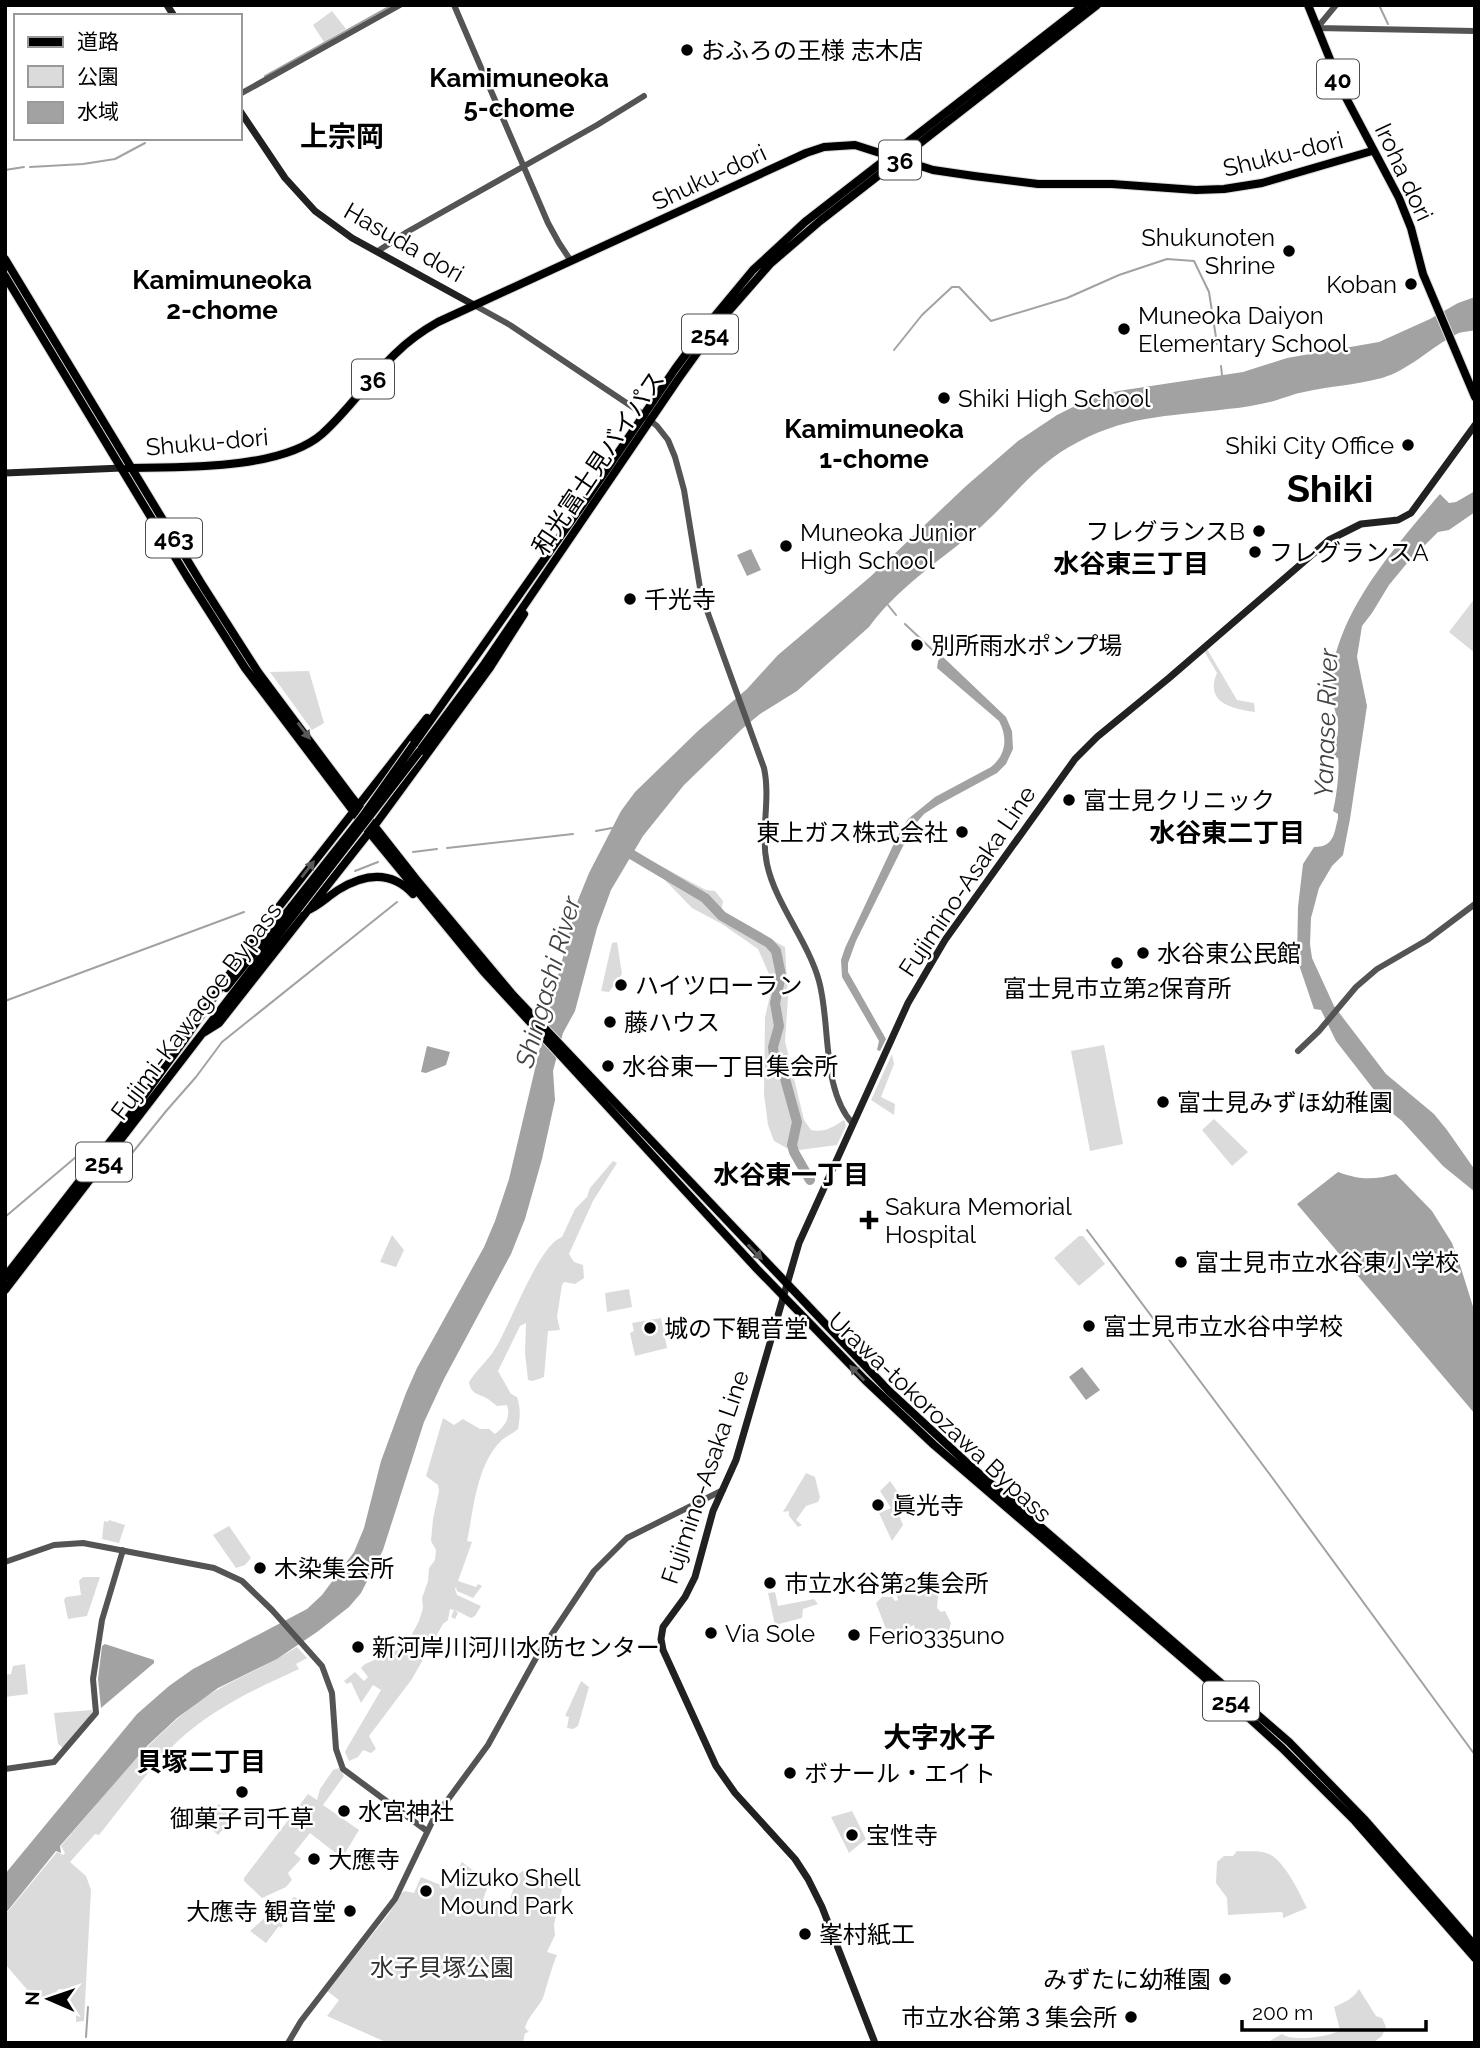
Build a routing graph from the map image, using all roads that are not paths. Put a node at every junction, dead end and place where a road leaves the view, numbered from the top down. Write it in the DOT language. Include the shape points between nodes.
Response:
graph roads {
  1 [pos="400,5"];
  2 [pos="454,5"];
  3 [pos="1084,5"];
  4 [pos="1097,5"];
  5 [pos="1308,5"];
  6 [pos="1336,5"];
  7 [pos="1317,28"];
  8 [pos="1475,32"];
  9 [pos="242,93"];
  10 [pos="644,96"];
  11 [pos="242,114"];
  12 [pos="1372,151"];
  13 [pos="889,156"];
  14 [pos="899,160"];
  15 [pos="524,167"];
  16 [pos="378,251"];
  17 [pos="5,259"];
  18 [pos="576,259"];
  19 [pos="5,276"];
  20 [pos="474,305"];
  21 [pos="1475,397"];
  22 [pos="643,415"];
  23 [pos="651,421"];
  24 [pos="1475,425"];
  25 [pos="122,468"];
  26 [pos="132,468"];
  27 [pos="5,473"];
  28 [pos="549,569"];
  29 [pos="514,602"];
  30 [pos="417,748"];
  31 [pos="356,809"];
  32 [pos="368,824"];
  33 [pos="397,861"];
  34 [pos="1475,904"];
  35 [pos="429,907"];
  36 [pos="298,909"];
  37 [pos="532,1021"];
  38 [pos="182,1043"];
  39 [pos="1298,1051"];
  40 [pos="853,1125"];
  41 [pos="639,1134"];
  42 [pos="5,1277"];
  43 [pos="787,1286"];
  44 [pos="5,1290"];
  45 [pos="784,1297"];
  46 [pos="886,1394"];
  47 [pos="723,1490"];
  48 [pos="123,1550"];
  49 [pos="5,1562"];
  50 [pos="5,1769"];
  51 [pos="427,1831"];
  52 [pos="1475,1945"];
  53 [pos="1475,1958"];
  54 [pos="288,2043"];
  55 [pos="875,2043"];
  1 -- 9 [label="street"];
  2 -- 15 [label="street"];
  3 -- 13 [label="main road, 和光富士見バイパス / 254"];
  4 -- 14 [label="main road, 和光富士見バイパス / 254"];
  5 -- 7 [label="main road, Iroha dori / 40"];
  6 -- 7 [label="street"];
  7 -- 8 [label="street"];
  7 -- 12 [label="main road, Iroha dori / 40"];
  10 -- 15 [label="street"];
  11 -- 16 [label="main road, Hasuda dori" via="307,203 342,232"];
  12 -- 14 [label="main road, Shuku-dori / 36" via="1262,183 1208,190 1038,184 942,172"];
  12 -- 21 [label="main road, Iroha dori" via="1403,209 1431,294"];
  13 -- 14 [label="main road, Shuku-dori / 36"];
  13 -- 18 [label="main road, Shuku-dori / 36" via="855,145 817,149"];
  13 -- 22 [label="main road, 和光富士見バイパス / 254" via="753,270 697,338"];
  14 -- 23 [label="main road, 和光富士見バイパス / 254" via="763,271 713,330"];
  15 -- 16 [label="street"];
  15 -- 18 [label="street" via="559,243"];
  16 -- 20 [label="main road, Hasuda dori"];
  17 -- 26 [label="main road, 463"];
  18 -- 20 [label="main road, Shuku-dori / 36"];
  19 -- 25 [label="main road, 463"];
  20 -- 22 [label="street" via="510,324"];
  20 -- 26 [label="main road, Shuku-dori / 36" via="410,340 322,434 295,449 249,461"];
  22 -- 23 [label="street"];
  22 -- 29 [label="main road, 和光富士見バイパス / 254"];
  23 -- 28 [label="main road, 和光富士見バイパス / 254"];
  23 -- 40 [label="street" via="668,440 675,457 701,593 766,779 767,866 819,979 834,1085"];
  24 -- 40 [label="main road, Fujimino-Asaka Line" via="1411,513 1398,520 1356,526 1329,540 1080,753 933,959"];
  25 -- 26 [label="main road, Shuku-dori / 36"];
  25 -- 27 [label="main road"];
  25 -- 31 [label="main road, 463" via="225,637"];
  26 -- 31 [label="main road, 463, one-way" via="224,621"];
  28 -- 30 [label="main road, 和光富士見バイパス / 254" via="483,666"];
  28 -- 32 [label="main road" via="489,669"];
  29 -- 30 [label="main road, 和光富士見バイパス / 254"];
  29 -- 31 [label="main road"];
  30 -- 32 [label="main road, 和光富士見バイパス / 254, bridge"];
  31 -- 32 [label="main road, Urawa-tokorozawa Bypass / 254"];
  38 -- 31 [label="main road, 254, one-way" via="256,936"];
  32 -- 33 [label="main road, Urawa-tokorozawa Bypass / 254"];
  32 -- 36 [label="main road, Fujimi-Kawagoe Bypass / 254, bridge"];
  32 -- 36 [label="main road, 254"];
  33 -- 35 [label="main road, Urawa-tokorozawa Bypass / 254"];
  33 -- 37 [label="main road, Urawa-tokorozawa Bypass / 254"];
  34 -- 39 [label="street" via="1360,983"];
  35 -- 36 [label="main road, 254" via="402,883 372,876 347,885 315,908"];
  35 -- 37 [label="main road, Urawa-tokorozawa Bypass / 254"];
  36 -- 38 [label="main road, Fujimi-Kawagoe Bypass / 254"];
  36 -- 44 [label="main road, Fujimi-Kawagoe Bypass / 254"];
  37 -- 41 [label="main road, Urawa-tokorozawa Bypass / 254" via="581,1079"];
  37 -- 41 [label="main road, Urawa-tokorozawa Bypass / 254" via="583,1068"];
  38 -- 42 [label="main road, Fujimi-Kawagoe Bypass / 254"];
  40 -- 43 [label="main road, Fujimino-Asaka Line" via="799,1243"];
  41 -- 43 [label="main road, Urawa-tokorozawa Bypass / 254, one-way"];
  41 -- 45 [label="main road, Urawa-tokorozawa Bypass / 254"];
  43 -- 45 [label="main road, Fujimino-Asaka Line"];
  43 -- 46 [label="main road, Urawa-tokorozawa Bypass / 254"];
  46 -- 45 [label="main road, Urawa-tokorozawa Bypass / 254, one-way"];
  45 -- 47 [label="main road, Fujimino-Asaka Line"];
  46 -- 52 [label="main road, Urawa-tokorozawa Bypass / 254" via="1289,1742"];
  46 -- 53 [label="main road, Urawa-tokorozawa Bypass / 254" via="943,1453 1282,1748 1355,1821"];
  47 -- 51 [label="street" via="632,1535 601,1563 549,1638 488,1745"];
  47 -- 55 [label="main road, Fujimino-Asaka Line" via="707,1528 695,1577 666,1621 662,1644 716,1766 808,1879"];
  48 -- 49 [label="street" via="62,1544"];
  48 -- 50 [label="street" via="102,1620 93,1679 96,1713 54,1762"];
  48 -- 51 [label="street" via="227,1573 247,1584 322,1666 330,1685 336,1749 343,1769"];
  51 -- 54 [label="street" via="395,1899"];
}
